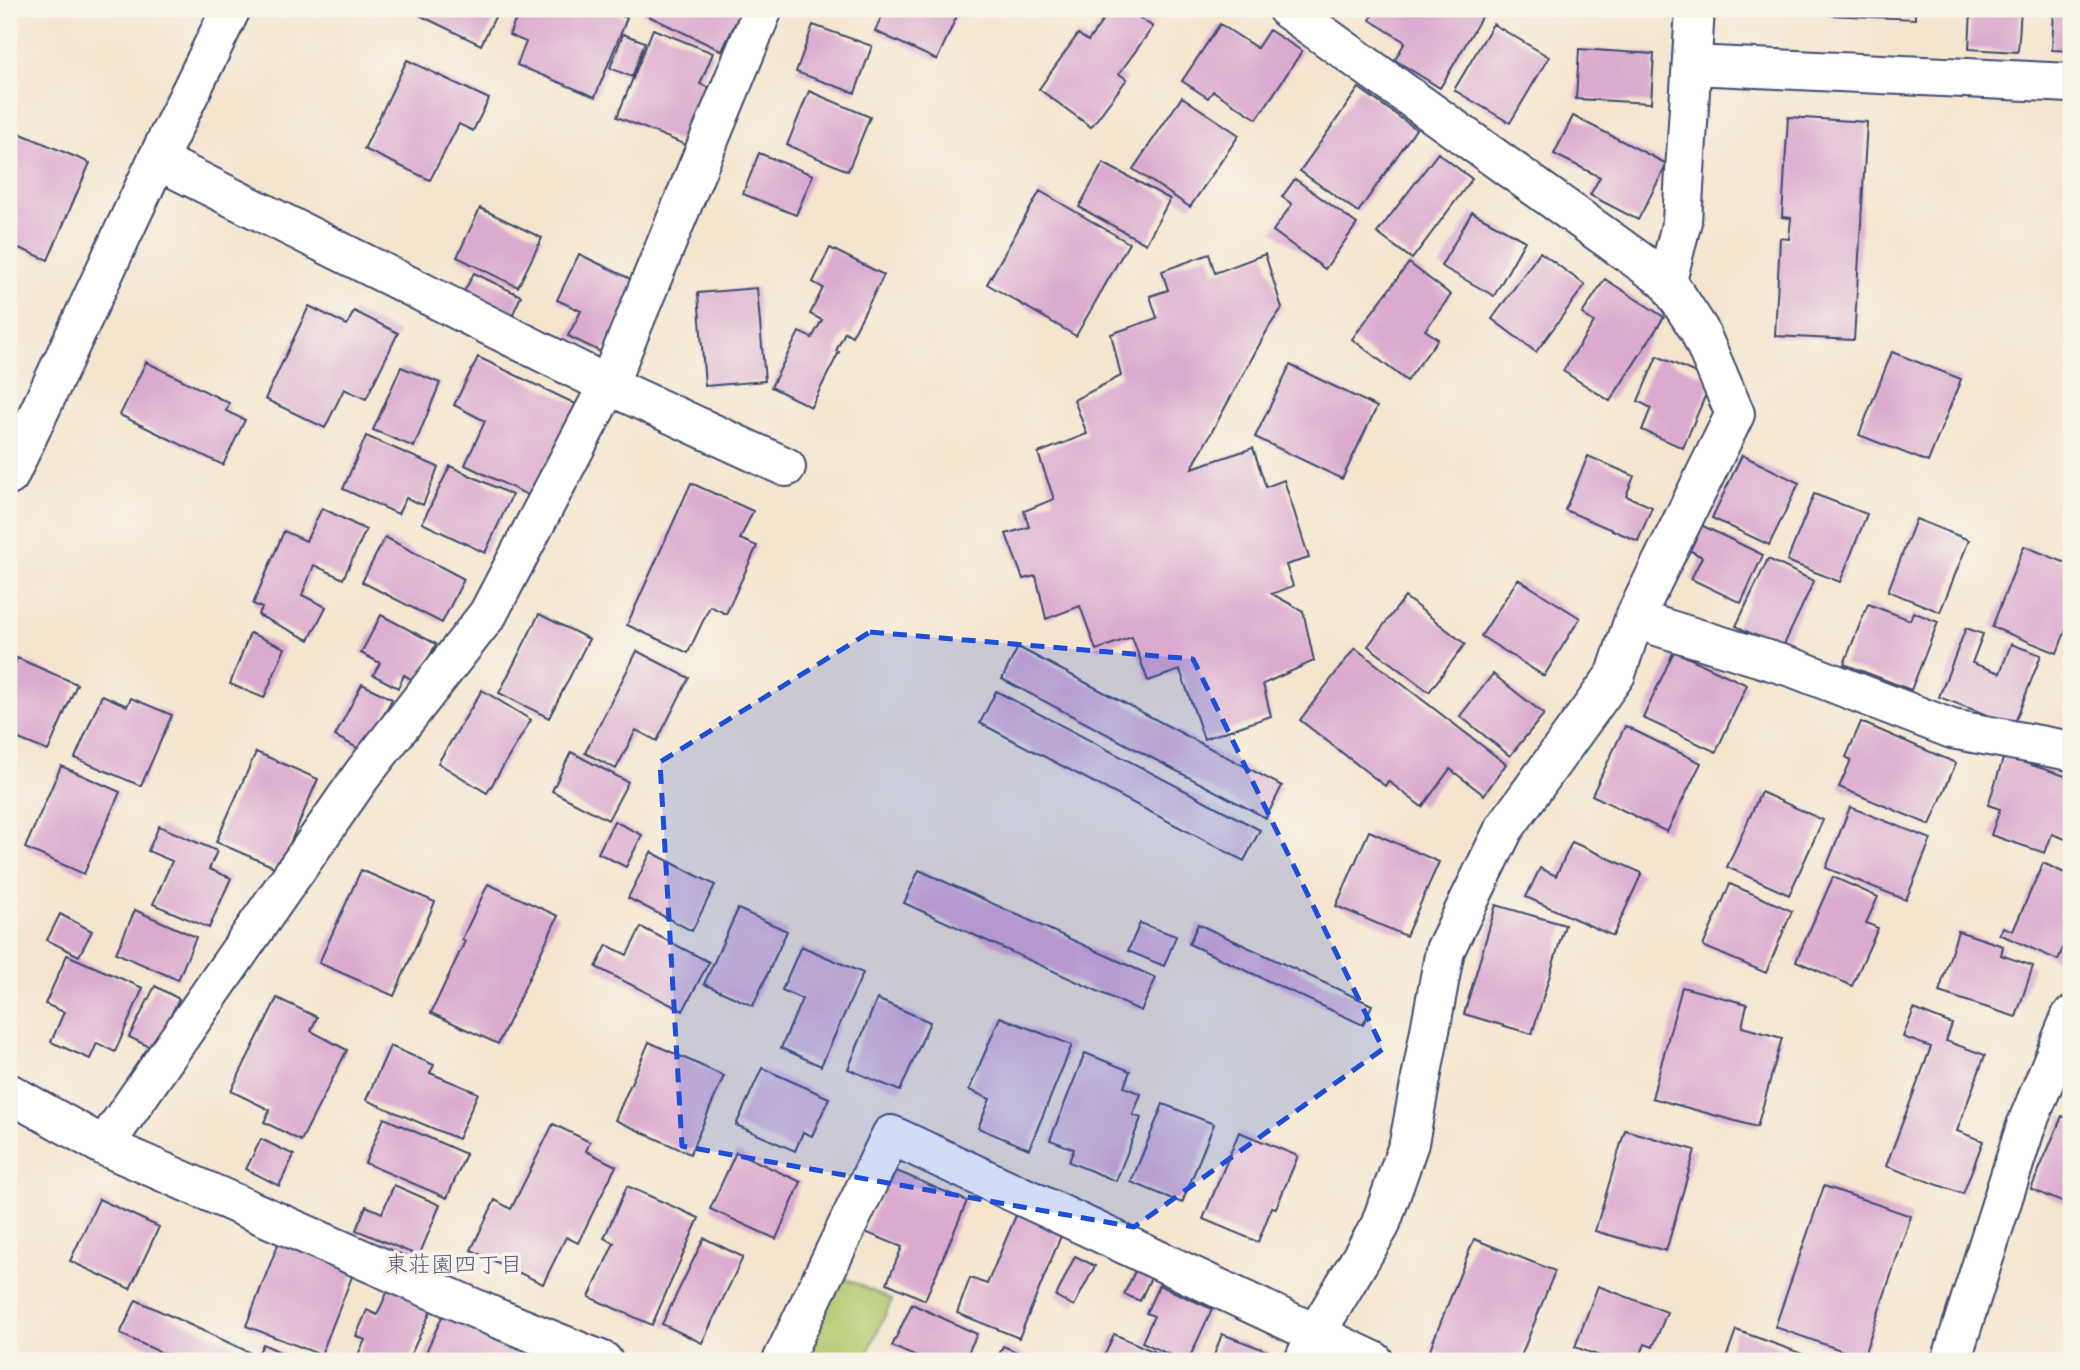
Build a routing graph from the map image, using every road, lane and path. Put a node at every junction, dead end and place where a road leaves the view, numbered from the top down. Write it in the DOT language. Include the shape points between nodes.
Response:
graph roads {
  1 [pos="231,9"];
  2 [pos="763,9"];
  3 [pos="1287,9"];
  4 [pos="1695,9"];
  5 [pos="1692,65"];
  6 [pos="2071,83"];
  7 [pos="157,160"];
  8 [pos="1667,281"];
  9 [pos="608,385"];
  10 [pos="786,467"];
  11 [pos="9,476"];
  12 [pos="1634,619"];
  13 [pos="2071,751"];
  14 [pos="2071,1016"];
  15 [pos="9,1093"];
  16 [pos="104,1146"];
  17 [pos="1310,1348"];
  18 [pos="603,1361"];
  19 [pos="782,1361"];
  20 [pos="1374,1361"];
  21 [pos="1951,1361"];
  1 -- 7 [label="street"];
  2 -- 9 [label="street"];
  3 -- 8 [label="street"];
  4 -- 5 [label="street"];
  5 -- 6 [label="street"];
  5 -- 8 [label="street" via="1682,221"];
  7 -- 9 [label="street"];
  7 -- 11 [label="street"];
  8 -- 12 [label="street" via="1699,330 1735,414"];
  9 -- 10 [label="street"];
  9 -- 16 [label="street" via="488,614 362,775"];
  12 -- 13 [label="street" via="1794,668 1952,729"];
  12 -- 17 [label="street" via="1616,674 1504,829 1445,950 1405,1155 1380,1227"];
  14 -- 21 [label="street" via="2026,1126"];
  15 -- 16 [label="street"];
  16 -- 18 [label="street"];
  17 -- 19 [label="street" via="891,1135"];
  17 -- 20 [label="street"];
}
